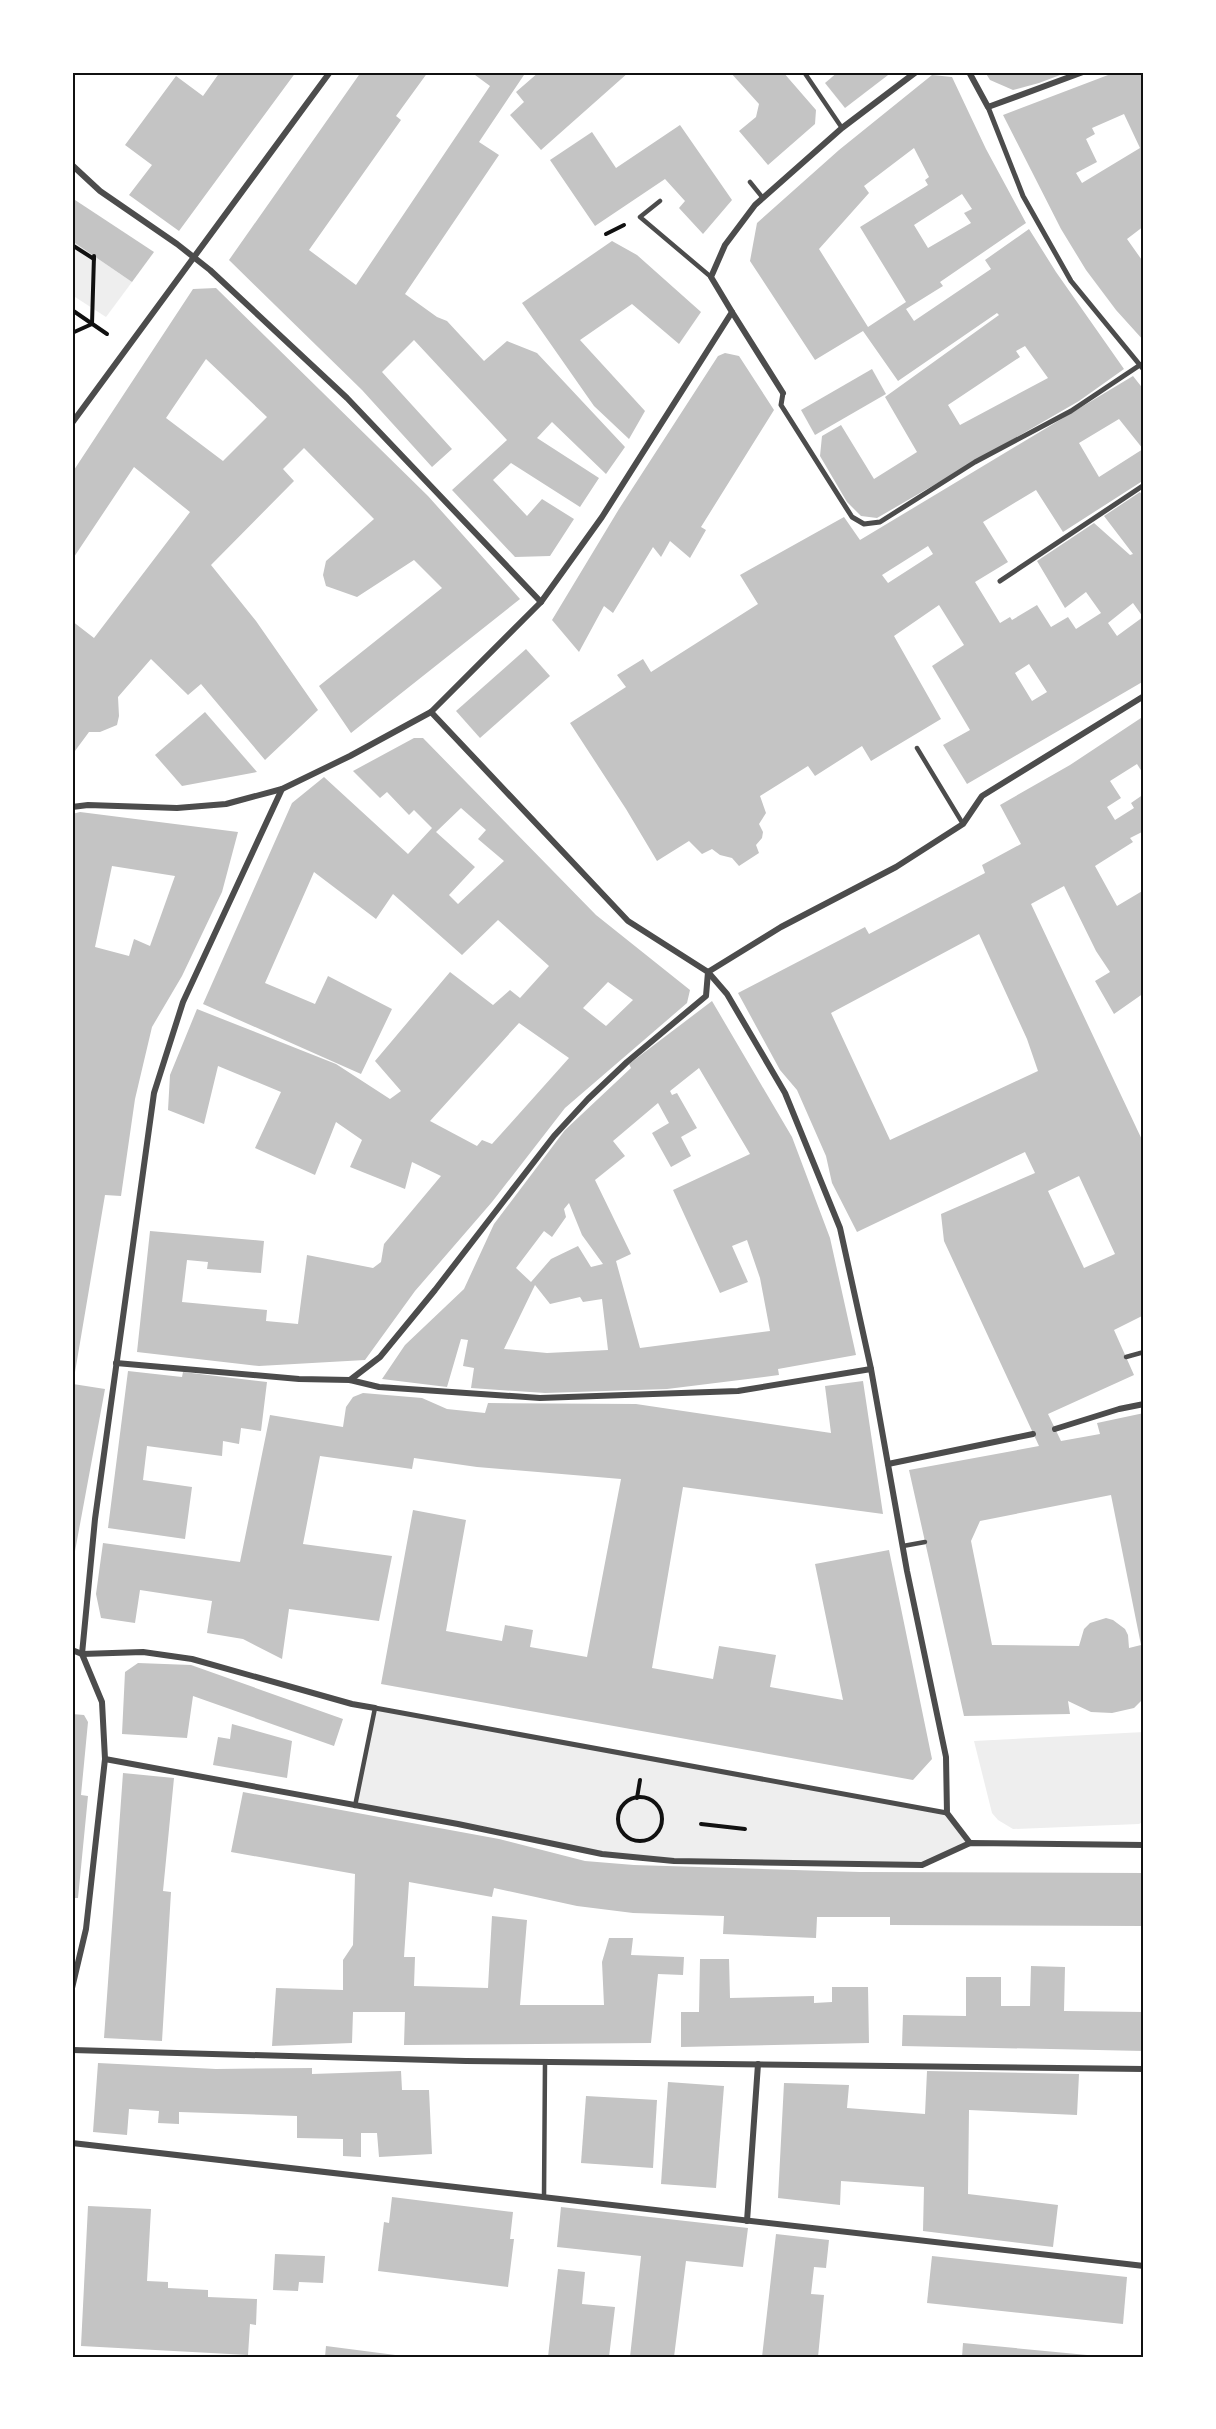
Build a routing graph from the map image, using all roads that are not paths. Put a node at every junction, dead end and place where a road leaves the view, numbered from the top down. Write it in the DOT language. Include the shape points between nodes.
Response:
graph roads {
  1 [pos="330,72"];
  2 [pos="804,72"];
  3 [pos="916,72"];
  4 [pos="969,72"];
  5 [pos="1083,72"];
  6 [pos="988,107"];
  7 [pos="842,128"];
  8 [pos="72,165"];
  9 [pos="750,182"];
  10 [pos="764,198"];
  11 [pos="660,201"];
  12 [pos="194,258"];
  13 [pos="711,277"];
  14 [pos="732,312"];
  15 [pos="1142,367"];
  16 [pos="783,393"];
  17 [pos="72,423"];
  18 [pos="1144,485"];
  19 [pos="1000,581"];
  20 [pos="541,602"];
  21 [pos="1144,696"];
  22 [pos="431,712"];
  23 [pos="917,748"];
  24 [pos="282,789"];
  25 [pos="72,807"];
  26 [pos="963,824"];
  27 [pos="708,972"];
  28 [pos="1144,1352"];
  29 [pos="1126,1357"];
  30 [pos="116,1363"];
  31 [pos="872,1369"];
  32 [pos="350,1380"];
  33 [pos="1144,1404"];
  34 [pos="1055,1429"];
  35 [pos="1033,1434"];
  36 [pos="888,1464"];
  37 [pos="925,1542"];
  38 [pos="903,1546"];
  39 [pos="72,1650"];
  40 [pos="82,1654"];
  41 [pos="375,1708"];
  42 [pos="105,1759"];
  43 [pos="355,1806"];
  44 [pos="947,1814"];
  45 [pos="970,1843"];
  46 [pos="1144,1845"];
  47 [pos="75,1955"];
  48 [pos="72,1988"];
  49 [pos="72,2050"];
  50 [pos="545,2062"];
  51 [pos="758,2064"];
  52 [pos="1144,2069"];
  53 [pos="72,2144"];
  54 [pos="544,2197"];
  55 [pos="747,2221"];
  56 [pos="1144,2266"];
  1 -- 12 [label="street"];
  2 -- 7 [label="lane"];
  3 -- 7 [label="street"];
  4 -- 6 [label="street"];
  5 -- 6 [label="street"];
  6 -- 15 [label="street" via="1023,196 1071,281"];
  7 -- 10 [label="street"];
  8 -- 12 [label="street" via="99,191"];
  9 -- 10 [label="lane"];
  10 -- 13 [label="street" via="725,245"];
  11 -- 13 [label="lane" via="640,217"];
  12 -- 17 [label="street"];
  12 -- 20 [label="street" via="347,398"];
  13 -- 14 [label="street"];
  14 -- 16 [label="street"];
  14 -- 20 [label="street" via="602,517"];
  15 -- 16 [label="street" via="1071,411 975,462 880,522 864,524 852,517 781,405"];
  18 -- 19 [label="street"];
  20 -- 22 [label="street"];
  21 -- 26 [label="street" via="982,796"];
  22 -- 24 [label="street"];
  22 -- 27 [label="street" via="628,921"];
  23 -- 26 [label="lane"];
  24 -- 25 [label="street" via="226,804 177,808"];
  24 -- 30 [label="street" via="183,1002 154,1093"];
  26 -- 27 [label="street" via="896,867 781,927"];
  27 -- 31 [label="street" via="727,994 789,1103 840,1228"];
  27 -- 32 [label="street" via="706,996 627,1062 567,1121 380,1356"];
  28 -- 29 [label="lane"];
  30 -- 32 [label="street"];
  30 -- 40 [label="street"];
  31 -- 32 [label="street" via="738,1391 540,1398 379,1387"];
  31 -- 36 [label="street"];
  33 -- 34 [label="street"];
  35 -- 36 [label="street"];
  36 -- 38 [label="street"];
  37 -- 38 [label="lane"];
  38 -- 44 [label="street" via="946,1757"];
  39 -- 40 [label="street"];
  40 -- 41 [label="street" via="143,1652 192,1659"];
  40 -- 42 [label="street" via="102,1701"];
  41 -- 43 [label="lane"];
  41 -- 44 [label="street"];
  42 -- 43 [label="street"];
  42 -- 47 [label="street" via="86,1929"];
  43 -- 45 [label="street" via="602,1854 674,1861 922,1865"];
  44 -- 45 [label="street"];
  45 -- 46 [label="street"];
  47 -- 48 [label="street"];
  49 -- 50 [label="street"];
  50 -- 51 [label="street"];
  50 -- 54 [label="lane"];
  51 -- 52 [label="street"];
  51 -- 55 [label="street"];
  53 -- 54 [label="street"];
  54 -- 55 [label="street"];
  55 -- 56 [label="street"];
}
